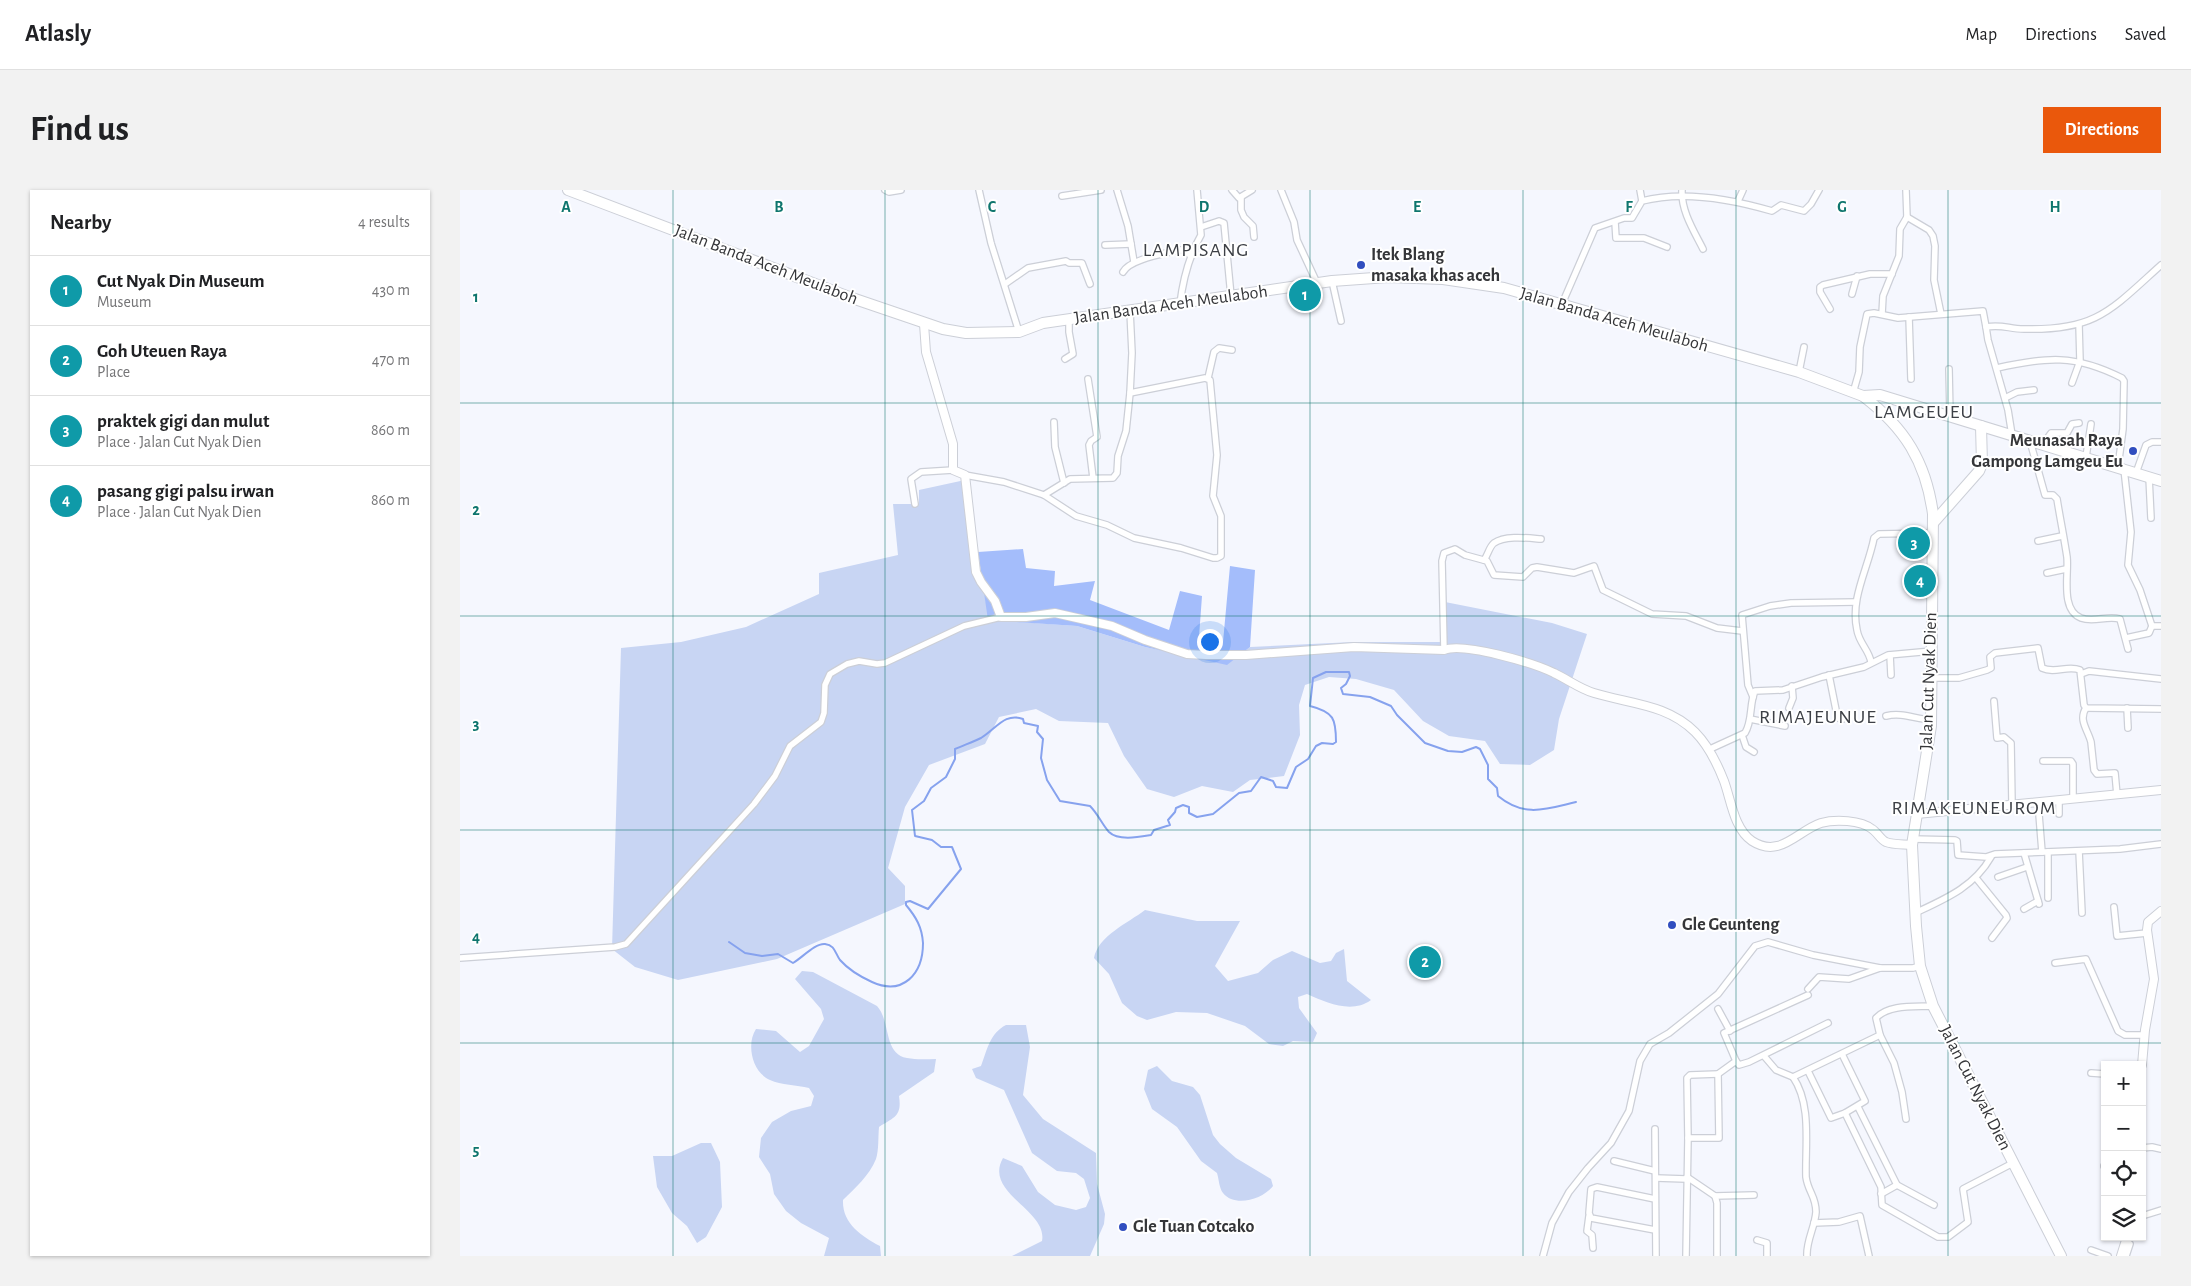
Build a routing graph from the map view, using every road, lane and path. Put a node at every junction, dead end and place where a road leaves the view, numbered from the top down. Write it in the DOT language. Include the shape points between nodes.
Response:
graph roads {
  1 [pos="568,190"];
  2 [pos="885,190"];
  3 [pos="901,190"];
  4 [pos="979,190"];
  5 [pos="1101,190"];
  6 [pos="1117,190"];
  7 [pos="1197,190"];
  8 [pos="1232,190"];
  9 [pos="1252,190"];
  10 [pos="1281,190"];
  11 [pos="1640,190"];
  12 [pos="1743,190"];
  13 [pos="1819,190"];
  14 [pos="1906,190"];
  15 [pos="1682,193"];
  16 [pos="1062,196"];
  17 [pos="1240,198"];
  18 [pos="1642,201"];
  19 [pos="1738,201"];
  20 [pos="1907,217"];
  21 [pos="1615,222"];
  22 [pos="1200,226"];
  23 [pos="1254,237"];
  24 [pos="1131,244"];
  25 [pos="1105,245"];
  26 [pos="1667,247"];
  27 [pos="1703,249"];
  28 [pos="1191,256"];
  29 [pos="1134,262"];
  30 [pos="2161,265"];
  31 [pos="1123,272"];
  32 [pos="1892,274"];
  33 [pos="1857,276"];
  34 [pos="1332,281"];
  35 [pos="1317,283"];
  36 [pos="1005,284"];
  37 [pos="1090,284"];
  38 [pos="1852,294"];
  39 [pos="1231,296"];
  40 [pos="1180,304"];
  41 [pos="1562,304"];
  42 [pos="1830,309"];
  43 [pos="1130,311"];
  44 [pos="1882,314"];
  45 [pos="1941,314"];
  46 [pos="1909,317"];
  47 [pos="1069,319"];
  48 [pos="1342,321"];
  49 [pos="924,324"];
  50 [pos="2079,325"];
  51 [pos="1986,327"];
  52 [pos="1019,332"];
  53 [pos="1804,347"];
  54 [pos="1232,350"];
  55 [pos="1065,359"];
  56 [pos="2080,361"];
  57 [pos="1949,368"];
  58 [pos="1997,368"];
  59 [pos="1799,372"];
  60 [pos="1208,378"];
  61 [pos="1088,379"];
  62 [pos="1911,379"];
  63 [pos="2072,383"];
  64 [pos="2034,390"];
  65 [pos="1130,393"];
  66 [pos="1858,395"];
  67 [pos="2005,398"];
  68 [pos="1950,416"];
  69 [pos="1054,422"];
  70 [pos="2079,423"];
  71 [pos="2091,424"];
  72 [pos="1981,426"];
  73 [pos="2012,435"];
  74 [pos="2030,441"];
  75 [pos="2161,442"];
  76 [pos="2043,444"];
  77 [pos="2086,457"];
  78 [pos="2121,468"];
  79 [pos="953,470"];
  80 [pos="2136,473"];
  81 [pos="965,475"];
  82 [pos="2149,477"];
  83 [pos="1093,478"];
  84 [pos="2161,481"];
  85 [pos="1064,483"];
  86 [pos="1044,495"];
  87 [pos="915,504"];
  88 [pos="2151,518"];
  89 [pos="1933,527"];
  90 [pos="2062,536"];
  91 [pos="1541,539"];
  92 [pos="2038,540"];
  93 [pos="1484,560"];
  94 [pos="2066,569"];
  95 [pos="2047,573"];
  96 [pos="1856,602"];
  97 [pos="1001,617"];
  98 [pos="2152,626"];
  99 [pos="2161,626"];
  100 [pos="1742,630"];
  101 [pos="2126,638"];
  102 [pos="2128,649"];
  103 [pos="1444,650"];
  104 [pos="1932,651"];
  105 [pos="1890,655"];
  106 [pos="1871,662"];
  107 [pos="2081,674"];
  108 [pos="1828,675"];
  109 [pos="1891,675"];
  110 [pos="1932,678"];
  111 [pos="2161,679"];
  112 [pos="1792,686"];
  113 [pos="1753,697"];
  114 [pos="1994,701"];
  115 [pos="1789,708"];
  116 [pos="2086,708"];
  117 [pos="2127,708"];
  118 [pos="2161,709"];
  119 [pos="1886,716"];
  120 [pos="1750,719"];
  121 [pos="1843,719"];
  122 [pos="1931,720"];
  123 [pos="1785,726"];
  124 [pos="2128,728"];
  125 [pos="1742,735"];
  126 [pos="1710,749"];
  127 [pos="1754,752"];
  128 [pos="2043,761"];
  129 [pos="2161,790"];
  130 [pos="2118,795"];
  131 [pos="2073,798"];
  132 [pos="2060,800"];
  133 [pos="2038,802"];
  134 [pos="2012,804"];
  135 [pos="1917,814"];
  136 [pos="2059,814"];
  137 [pos="1913,842"];
  138 [pos="2161,844"];
  139 [pos="2080,851"];
  140 [pos="2045,852"];
  141 [pos="2024,853"];
  142 [pos="1991,857"];
  143 [pos="2027,867"];
  144 [pos="1998,877"];
  145 [pos="1976,878"];
  146 [pos="2048,898"];
  147 [pos="2114,907"];
  148 [pos="2024,909"];
  149 [pos="2161,911"];
  150 [pos="1916,913"];
  151 [pos="2082,913"];
  152 [pos="2147,933"];
  153 [pos="1992,938"];
  154 [pos="460,958"];
  155 [pos="2054,963"];
  156 [pos="1920,966"];
  157 [pos="1880,968"];
  158 [pos="1933,1006"];
  159 [pos="1718,1008"];
  160 [pos="1828,1023"];
  161 [pos="1730,1030"];
  162 [pos="1880,1035"];
  163 [pos="2144,1035"];
  164 [pos="1842,1054"];
  165 [pos="1764,1056"];
  166 [pos="1736,1061"];
  167 [pos="2142,1061"];
  168 [pos="1808,1071"];
  169 [pos="1718,1074"];
  170 [pos="2091,1074"];
  171 [pos="2101,1074"];
  172 [pos="1793,1077"];
  173 [pos="1858,1107"];
  174 [pos="1845,1113"];
  175 [pos="1906,1119"];
  176 [pos="1655,1129"];
  177 [pos="1871,1134"];
  178 [pos="1688,1138"];
  179 [pos="1860,1140"];
  180 [pos="2146,1148"];
  181 [pos="2161,1149"];
  182 [pos="1884,1160"];
  183 [pos="1614,1162"];
  184 [pos="2014,1163"];
  185 [pos="1871,1165"];
  186 [pos="1655,1175"];
  187 [pos="1687,1178"];
  188 [pos="1897,1185"];
  189 [pos="1882,1194"];
  190 [pos="1754,1195"];
  191 [pos="1715,1196"];
  192 [pos="1654,1199"];
  193 [pos="1934,1205"];
  194 [pos="2161,1210"];
  195 [pos="2146,1215"];
  196 [pos="1589,1216"];
  197 [pos="1814,1223"];
  198 [pos="1655,1230"];
  199 [pos="1757,1240"];
  200 [pos="2128,1241"];
  201 [pos="1592,1248"];
  202 [pos="2091,1250"];
  203 [pos="1543,1256"];
  204 [pos="1656,1256"];
  205 [pos="1686,1256"];
  206 [pos="1717,1256"];
  207 [pos="1766,1256"];
  208 [pos="1807,1256"];
  209 [pos="1869,1256"];
  210 [pos="2061,1256"];
  211 [pos="2108,1256"];
  212 [pos="2121,1256"];
  213 [pos="2126,1256"];
  1 -- 49 [label="highway, Jalan Banda Aceh Meulaboh"];
  2 -- 3 [label="street"];
  4 -- 36 [label="street" via="991,243"];
  5 -- 16 [label="street"];
  6 -- 24 [label="street"];
  7 -- 22 [label="street"];
  8 -- 17 [label="street"];
  9 -- 17 [label="street"];
  10 -- 35 [label="street" via="1294,222 1297,240"];
  11 -- 18 [label="street"];
  12 -- 19 [label="street"];
  13 -- 19 [label="street" via="1804,210 1781,205 1772,211"];
  14 -- 20 [label="street"];
  15 -- 18 [label="street"];
  15 -- 19 [label="street"];
  15 -- 27 [label="street" via="1690,224"];
  17 -- 23 [label="street" via="1244,217 1253,226"];
  18 -- 21 [label="street" via="1634,217"];
  20 -- 32 [label="street" via="1900,229 1899,256"];
  20 -- 45 [label="street" via="1933,236 1936,252 1934,280"];
  21 -- 26 [label="street" via="1616,238 1644,238"];
  21 -- 41 [label="street" via="1595,228"];
  22 -- 28 [label="street" via="1200,237"];
  22 -- 39 [label="street" via="1224,223"];
  24 -- 25 [label="street"];
  24 -- 29 [label="street"];
  28 -- 29 [label="street" via="1182,250"];
  28 -- 40 [label="street"];
  29 -- 31 [label="street"];
  30 -- 50 [label="street" via="2102,316"];
  32 -- 33 [label="street"];
  32 -- 44 [label="street" via="1883,296"];
  33 -- 38 [label="street"];
  33 -- 42 [label="street" via="1820,287"];
  34 -- 35 [label="highway, Jalan Banda Aceh Meulaboh"];
  34 -- 41 [label="highway, Jalan Banda Aceh Meulaboh" via="1388,277 1443,279 1488,285"];
  34 -- 48 [label="street"];
  35 -- 39 [label="highway, Jalan Banda Aceh Meulaboh"];
  36 -- 37 [label="street" via="1028,268 1066,261 1082,263"];
  36 -- 52 [label="street"];
  39 -- 40 [label="highway, Jalan Banda Aceh Meulaboh"];
  40 -- 43 [label="highway, Jalan Banda Aceh Meulaboh"];
  41 -- 59 [label="highway, Jalan Banda Aceh Meulaboh"];
  43 -- 47 [label="highway, Jalan Banda Aceh Meulaboh"];
  43 -- 65 [label="street"];
  44 -- 46 [label="street" via="1894,318"];
  44 -- 66 [label="street" via="1866,315 1860,347"];
  45 -- 46 [label="street"];
  45 -- 51 [label="street" via="1983,311"];
  46 -- 62 [label="street"];
  47 -- 52 [label="highway, Jalan Banda Aceh Meulaboh" via="1043,323"];
  47 -- 55 [label="street" via="1069,336 1074,350"];
  49 -- 52 [label="highway, Jalan Banda Aceh Meulaboh" via="966,333"];
  49 -- 79 [label="street" via="926,352 953,444"];
  50 -- 51 [label="street" via="2022,329 2004,325"];
  50 -- 56 [label="street"];
  51 -- 58 [label="street"];
  53 -- 59 [label="street"];
  54 -- 60 [label="street" via="1219,348 1214,352"];
  56 -- 58 [label="street" via="2028,361"];
  56 -- 63 [label="street"];
  56 -- 78 [label="street" via="2105,369 2123,380"];
  57 -- 68 [label="street"];
  58 -- 67 [label="street"];
  59 -- 66 [label="highway, Jalan Banda Aceh Meulaboh"];
  60 -- 65 [label="street"];
  60 -- 86 [label="street" via="1217,455 1213,496 1220,516 1219,557 1134,538 1076,516"];
  61 -- 83 [label="street" via="1097,437 1090,441"];
  64 -- 67 [label="street"];
  65 -- 83 [label="street" via="1117,473 1109,479"];
  66 -- 68 [label="highway, Jalan Banda Aceh Meulaboh" via="1880,395"];
  66 -- 89 [label="highway, Jalan Cut Nyak Dien" via="1881,410 1919,460 1929,489"];
  67 -- 73 [label="street"];
  68 -- 72 [label="highway, Jalan Banda Aceh Meulaboh"];
  69 -- 85 [label="street"];
  70 -- 76 [label="street" via="2074,423 2067,433 2051,433"];
  71 -- 77 [label="street"];
  72 -- 73 [label="highway, Jalan Banda Aceh Meulaboh"];
  72 -- 89 [label="highway" via="1982,464 1979,471"];
  73 -- 74 [label="highway, Jalan Banda Aceh Meulaboh"];
  74 -- 76 [label="highway, Jalan Banda Aceh Meulaboh"];
  74 -- 90 [label="street" via="2044,495 2053,495 2057,499"];
  75 -- 80 [label="street" via="2146,445"];
  76 -- 77 [label="highway, Jalan Banda Aceh Meulaboh"];
  77 -- 78 [label="highway, Jalan Banda Aceh Meulaboh"];
  78 -- 80 [label="highway, Jalan Banda Aceh Meulaboh"];
  78 -- 98 [label="street" via="2131,532 2128,565"];
  79 -- 81 [label="street"];
  79 -- 87 [label="street" via="921,472 911,478"];
  80 -- 82 [label="highway, Jalan Banda Aceh Meulaboh"];
  81 -- 86 [label="street" via="1004,482"];
  81 -- 97 [label="street" via="976,572 995,601"];
  82 -- 84 [label="highway, Jalan Banda Aceh Meulaboh"];
  82 -- 88 [label="street"];
  83 -- 85 [label="street" via="1075,478"];
  85 -- 86 [label="street"];
  89 -- 96 [label="street" via="1876,535"];
  89 -- 104 [label="highway, Jalan Cut Nyak Dien"];
  90 -- 92 [label="street"];
  90 -- 94 [label="street"];
  91 -- 93 [label="street" via="1513,537 1496,542"];
  93 -- 100 [label="street" via="1494,575 1519,578 1537,567 1574,573 1594,566 1603,590 1652,614 1686,616 1717,628"];
  93 -- 103 [label="street" via="1455,549 1444,552"];
  94 -- 95 [label="street"];
  94 -- 101 [label="street" via="2069,603 2079,618 2120,619"];
  96 -- 100 [label="street" via="1822,601 1770,606 1742,615"];
  96 -- 106 [label="street" via="1857,631"];
  97 -- 103 [label="street" via="1055,613 1112,626 1187,654 1246,655 1354,647"];
  97 -- 154 [label="street" via="964,626 886,663 859,661 830,674 825,685 821,722 790,746 775,776 754,804 626,944"];
  98 -- 99 [label="street"];
  98 -- 101 [label="street" via="2149,633"];
  100 -- 113 [label="street" via="1748,685"];
  101 -- 102 [label="street"];
  103 -- 126 [label="street" via="1452,646 1484,651 1553,672 1593,693 1654,707 1682,721"];
  104 -- 105 [label="street"];
  104 -- 110 [label="highway, Jalan Cut Nyak Dien"];
  105 -- 106 [label="street"];
  105 -- 109 [label="street"];
  106 -- 108 [label="street"];
  107 -- 110 [label="street" via="2077,668 2057,671 2042,668 2038,648 2035,648 1991,655 1991,668 1987,670 1959,678"];
  107 -- 111 [label="street" via="2089,671"];
  107 -- 116 [label="street"];
  108 -- 112 [label="street"];
  108 -- 121 [label="street" via="1838,718"];
  110 -- 122 [label="highway, Jalan Cut Nyak Dien"];
  112 -- 113 [label="street" via="1783,690 1758,690"];
  112 -- 115 [label="street" via="1793,698"];
  113 -- 120 [label="street"];
  114 -- 134 [label="street" via="1997,738 2004,737 2011,742"];
  116 -- 117 [label="street"];
  116 -- 130 [label="street" via="2083,722 2090,740 2094,770 2097,774 2115,773"];
  117 -- 118 [label="street"];
  117 -- 124 [label="street"];
  119 -- 122 [label="street" via="1905,714"];
  120 -- 123 [label="street"];
  120 -- 125 [label="street" via="1748,729"];
  122 -- 135 [label="highway, Jalan Cut Nyak Dien"];
  125 -- 126 [label="street"];
  125 -- 127 [label="street" via="1746,747"];
  126 -- 137 [label="street" via="1742,832 1762,846 1778,847 1820,823 1835,821 1871,828 1886,842"];
  128 -- 131 [label="street" via="2071,761"];
  129 -- 130 [label="street"];
  130 -- 131 [label="street"];
  131 -- 132 [label="street"];
  132 -- 133 [label="street"];
  132 -- 136 [label="street"];
  133 -- 134 [label="street"];
  133 -- 140 [label="street"];
  134 -- 135 [label="street"];
  135 -- 137 [label="highway, Jalan Cut Nyak Dien"];
  137 -- 142 [label="street" via="1955,840 1958,856"];
  137 -- 150 [label="highway, Jalan Cut Nyak Dien"];
  138 -- 139 [label="street"];
  139 -- 140 [label="street"];
  139 -- 151 [label="street"];
  140 -- 141 [label="street"];
  140 -- 146 [label="street"];
  141 -- 142 [label="street"];
  141 -- 143 [label="street"];
  142 -- 145 [label="street"];
  143 -- 144 [label="street"];
  143 -- 148 [label="street" via="2038,902"];
  145 -- 150 [label="street" via="1952,896"];
  145 -- 153 [label="street" via="2007,918"];
  147 -- 152 [label="street" via="2117,936"];
  149 -- 152 [label="street" via="2148,922"];
  150 -- 156 [label="highway, Jalan Cut Nyak Dien"];
  152 -- 163 [label="street" via="2154,979"];
  155 -- 163 [label="street" via="2086,959 2118,1031 2125,1035"];
  156 -- 157 [label="street"];
  156 -- 158 [label="highway, Jalan Cut Nyak Dien"];
  157 -- 161 [label="street" via="1849,979 1817,978 1808,992"];
  157 -- 203 [label="street" via="1813,956 1768,942 1755,946 1718,994 1650,1044 1640,1061 1629,1111 1611,1143 1569,1192 1552,1223"];
  158 -- 162 [label="street" via="1883,1012 1876,1018"];
  158 -- 184 [label="highway, Jalan Cut Nyak Dien"];
  159 -- 161 [label="street"];
  160 -- 165 [label="street"];
  161 -- 166 [label="street" via="1724,1036"];
  162 -- 164 [label="street"];
  162 -- 175 [label="street" via="1894,1063"];
  163 -- 167 [label="street"];
  164 -- 168 [label="street"];
  164 -- 173 [label="street" via="1865,1101"];
  165 -- 166 [label="street" via="1739,1066"];
  165 -- 172 [label="street" via="1777,1072"];
  166 -- 169 [label="street"];
  168 -- 172 [label="street"];
  168 -- 174 [label="street" via="1831,1118"];
  169 -- 178 [label="street" via="1687,1076"];
  169 -- 178 [label="street" via="1719,1138"];
  170 -- 171 [label="street"];
  172 -- 197 [label="street" via="1804,1100 1806,1177 1815,1200"];
  173 -- 174 [label="street"];
  173 -- 177 [label="street"];
  174 -- 179 [label="street"];
  176 -- 186 [label="street"];
  177 -- 179 [label="street"];
  177 -- 182 [label="street"];
  178 -- 187 [label="street"];
  179 -- 185 [label="street"];
  180 -- 181 [label="street"];
  182 -- 185 [label="street"];
  182 -- 188 [label="street"];
  183 -- 186 [label="street"];
  184 -- 189 [label="street" via="1963,1190 1968,1222 1948,1237 1938,1237 1892,1212 1882,1205"];
  184 -- 210 [label="highway, Jalan Cut Nyak Dien"];
  185 -- 189 [label="street"];
  186 -- 187 [label="street"];
  186 -- 192 [label="street"];
  187 -- 191 [label="street"];
  187 -- 205 [label="street"];
  188 -- 189 [label="street"];
  188 -- 193 [label="street"];
  190 -- 191 [label="street"];
  191 -- 206 [label="street"];
  192 -- 196 [label="street" via="1593,1188"];
  192 -- 198 [label="street"];
  194 -- 195 [label="street"];
  196 -- 198 [label="street"];
  196 -- 201 [label="street" via="1587,1231 1592,1235"];
  197 -- 208 [label="street"];
  197 -- 209 [label="street" via="1839,1222 1860,1216"];
  198 -- 204 [label="street"];
  199 -- 207 [label="street" via="1767,1243"];
  200 -- 212 [label="street"];
  200 -- 213 [label="street"];
  202 -- 211 [label="street"];
}
